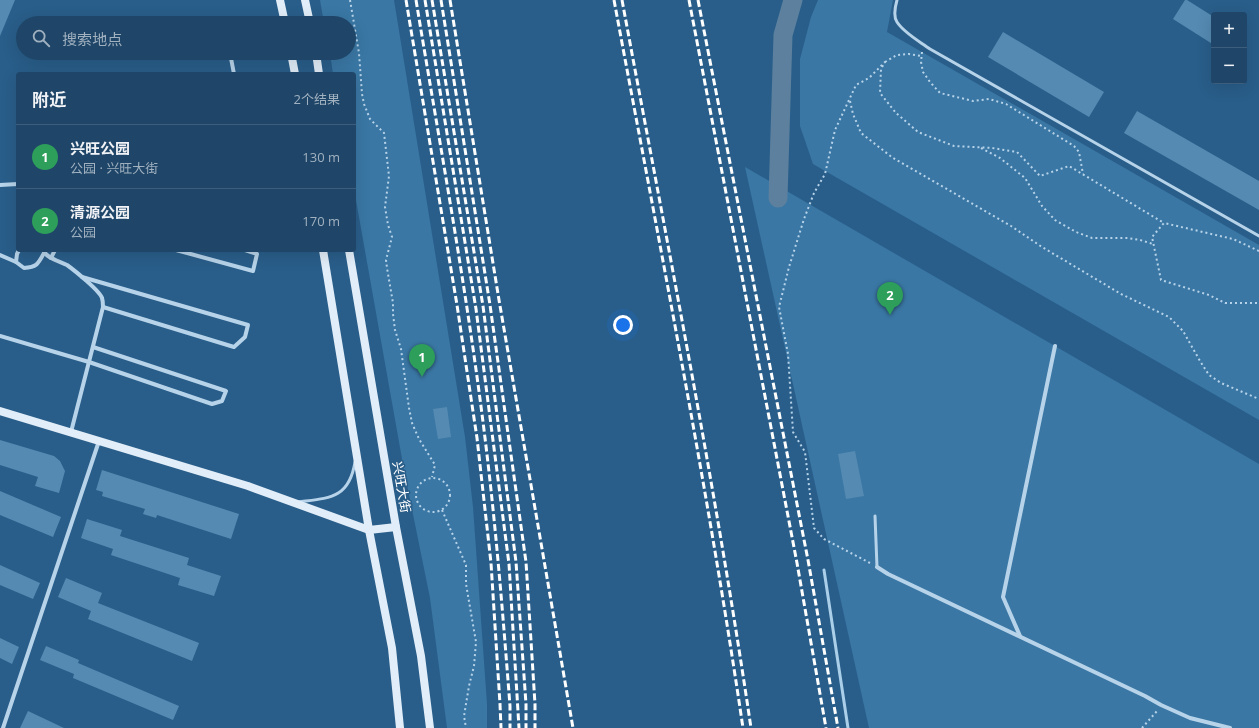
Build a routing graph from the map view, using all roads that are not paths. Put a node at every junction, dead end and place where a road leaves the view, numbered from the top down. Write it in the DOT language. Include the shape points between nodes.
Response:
graph roads {
  1 [pos="280,0"];
  2 [pos="306,0"];
  3 [pos="897,0"];
  4 [pos="283,16"];
  5 [pos="309,16"];
  6 [pos="231,60"];
  7 [pos="292,60"];
  8 [pos="317,60"];
  9 [pos="234,72"];
  10 [pos="294,72"];
  11 [pos="319,72"];
  12 [pos="16,184"];
  13 [pos="0,185"];
  14 [pos="1259,236"];
  15 [pos="18,252"];
  16 [pos="44,252"];
  17 [pos="45,252"];
  18 [pos="54,252"];
  19 [pos="183,252"];
  20 [pos="251,252"];
  21 [pos="323,252"];
  22 [pos="349,252"];
  23 [pos="0,255"];
  24 [pos="51,258"];
  25 [pos="16,262"];
  26 [pos="82,277"];
  27 [pos="103,307"];
  28 [pos="0,336"];
  29 [pos="1056,346"];
  30 [pos="93,347"];
  31 [pos="89,362"];
  32 [pos="0,411"];
  33 [pos="71,433"];
  34 [pos="99,441"];
  35 [pos="356,452"];
  36 [pos="292,502"];
  37 [pos="875,516"];
  38 [pos="396,527"];
  39 [pos="369,530"];
  40 [pos="877,567"];
  41 [pos="1021,636"];
  42 [pos="3,728"];
  43 [pos="400,728"];
  44 [pos="430,728"];
  45 [pos="1230,728"];
  1 -- 4 [label="main road"];
  2 -- 5 [label="main road"];
  3 -- 14 [label="lane" via="896,21 906,32 925,45"];
  6 -- 9 [label="street"];
  7 -- 10 [label="main road"];
  8 -- 11 [label="main road"];
  12 -- 13 [label="street"];
  15 -- 25 [label="street"];
  16 -- 25 [label="street" via="33,267 24,268"];
  17 -- 24 [label="street"];
  18 -- 24 [label="street"];
  19 -- 20 [label="street" via="253,271 257,254"];
  21 -- 35 [label="main road"];
  22 -- 38 [label="main road, 兴旺大街"];
  23 -- 25 [label="street"];
  24 -- 26 [label="street"];
  26 -- 27 [label="street" via="102,297"];
  26 -- 27 [label="street" via="248,325 245,337 234,347"];
  27 -- 30 [label="street"];
  28 -- 31 [label="street"];
  29 -- 41 [label="street" via="1003,597"];
  30 -- 31 [label="street"];
  30 -- 31 [label="street" via="226,391 222,400 212,404"];
  31 -- 33 [label="street"];
  32 -- 33 [label="main road"];
  33 -- 34 [label="main road"];
  34 -- 36 [label="main road"];
  34 -- 42 [label="street"];
  35 -- 36 [label="lane" via="353,471 347,485 339,494"];
  35 -- 39 [label="main road"];
  36 -- 39 [label="main road"];
  37 -- 40 [label="lane"];
  38 -- 39 [label="main road"];
  38 -- 44 [label="main road, 兴旺大街" via="422,656"];
  39 -- 43 [label="main road" via="392,648"];
  40 -- 41 [label="street"];
  41 -- 45 [label="street" via="1190,718"];
}
